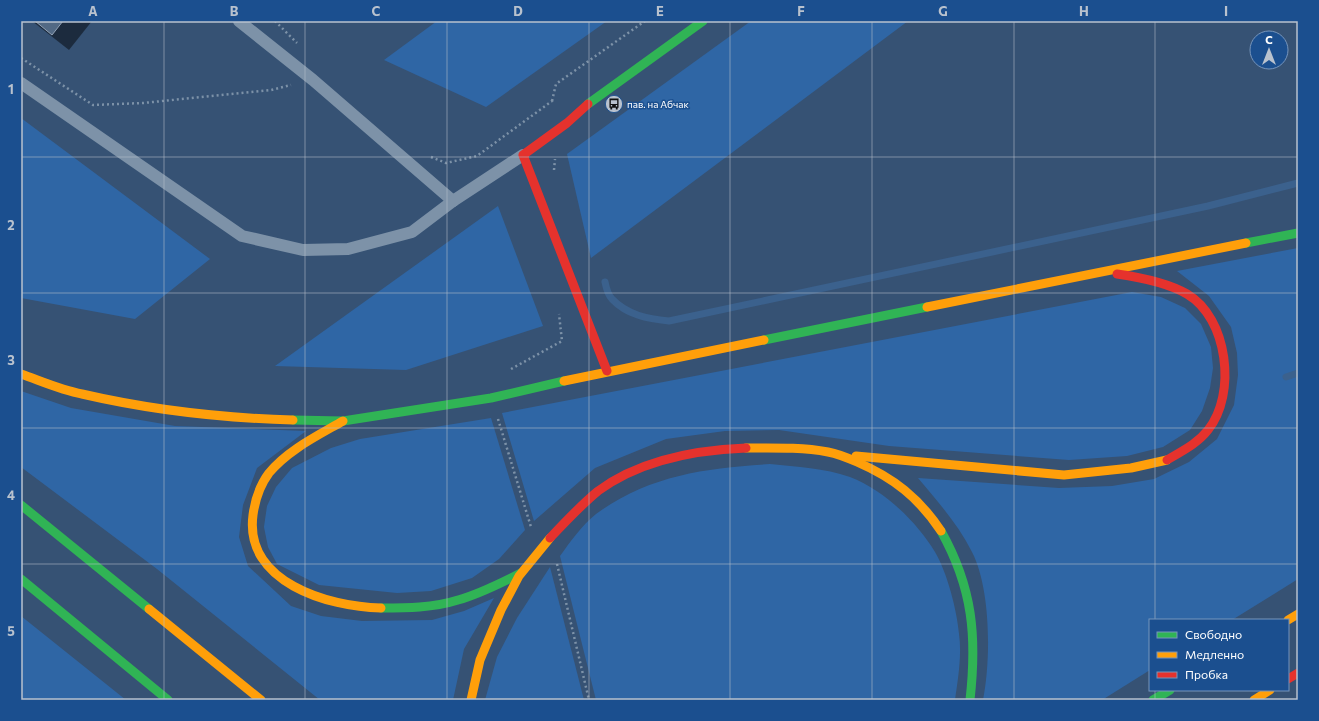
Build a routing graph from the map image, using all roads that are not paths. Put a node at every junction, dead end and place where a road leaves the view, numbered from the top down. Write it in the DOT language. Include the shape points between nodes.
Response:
graph roads {
  1 [pos="239,21"];
  2 [pos="703,21"];
  3 [pos="21,84"];
  4 [pos="522,155"];
  5 [pos="453,201"];
  6 [pos="1298,233"];
  7 [pos="1102,272"];
  8 [pos="608,371"];
  9 [pos="21,374"];
  10 [pos="343,421"];
  11 [pos="835,454"];
  12 [pos="21,505"];
  13 [pos="521,573"];
  14 [pos="21,579"];
  15 [pos="1298,614"];
  16 [pos="1289,619"];
  17 [pos="1298,673"];
  18 [pos="1289,678"];
  19 [pos="1168,691"];
  20 [pos="1268,691"];
  21 [pos="168,700"];
  22 [pos="261,700"];
  23 [pos="471,700"];
  24 [pos="970,700"];
  25 [pos="1153,700"];
  26 [pos="1254,700"];
  1 -- 5 [label="lane" via="313,80"];
  2 -- 4 [label="main road"];
  3 -- 5 [label="lane" via="242,236 303,250 348,249 412,232"];
  4 -- 5 [label="lane"];
  4 -- 8 [label="main road"];
  6 -- 7 [label="main road"];
  7 -- 8 [label="main road"];
  7 -- 11 [label="main road" via="1141,277 1186,294 1203,308 1215,324 1222,343 1225,384 1221,405 1209,429 1192,446 1165,461 1131,468 1064,475"];
  8 -- 10 [label="main road" via="491,398"];
  9 -- 10 [label="main road" via="80,394 140,406 257,418"];
  10 -- 13 [label="main road" via="296,449 269,473 256,496 251,526 255,552 275,576 302,590 338,603 410,607 449,603"];
  11 -- 13 [label="main road" via="784,448 739,447 696,452 656,461 618,479 583,503"];
  11 -- 24 [label="main road" via="888,477 940,528 957,557 967,586 972,618 974,647"];
  12 -- 22 [label="main road"];
  13 -- 23 [label="main road" via="493,624 480,657"];
  14 -- 21 [label="main road"];
  15 -- 16 [label="main road"];
  17 -- 18 [label="main road"];
  19 -- 25 [label="main road"];
  20 -- 26 [label="main road"];
}
